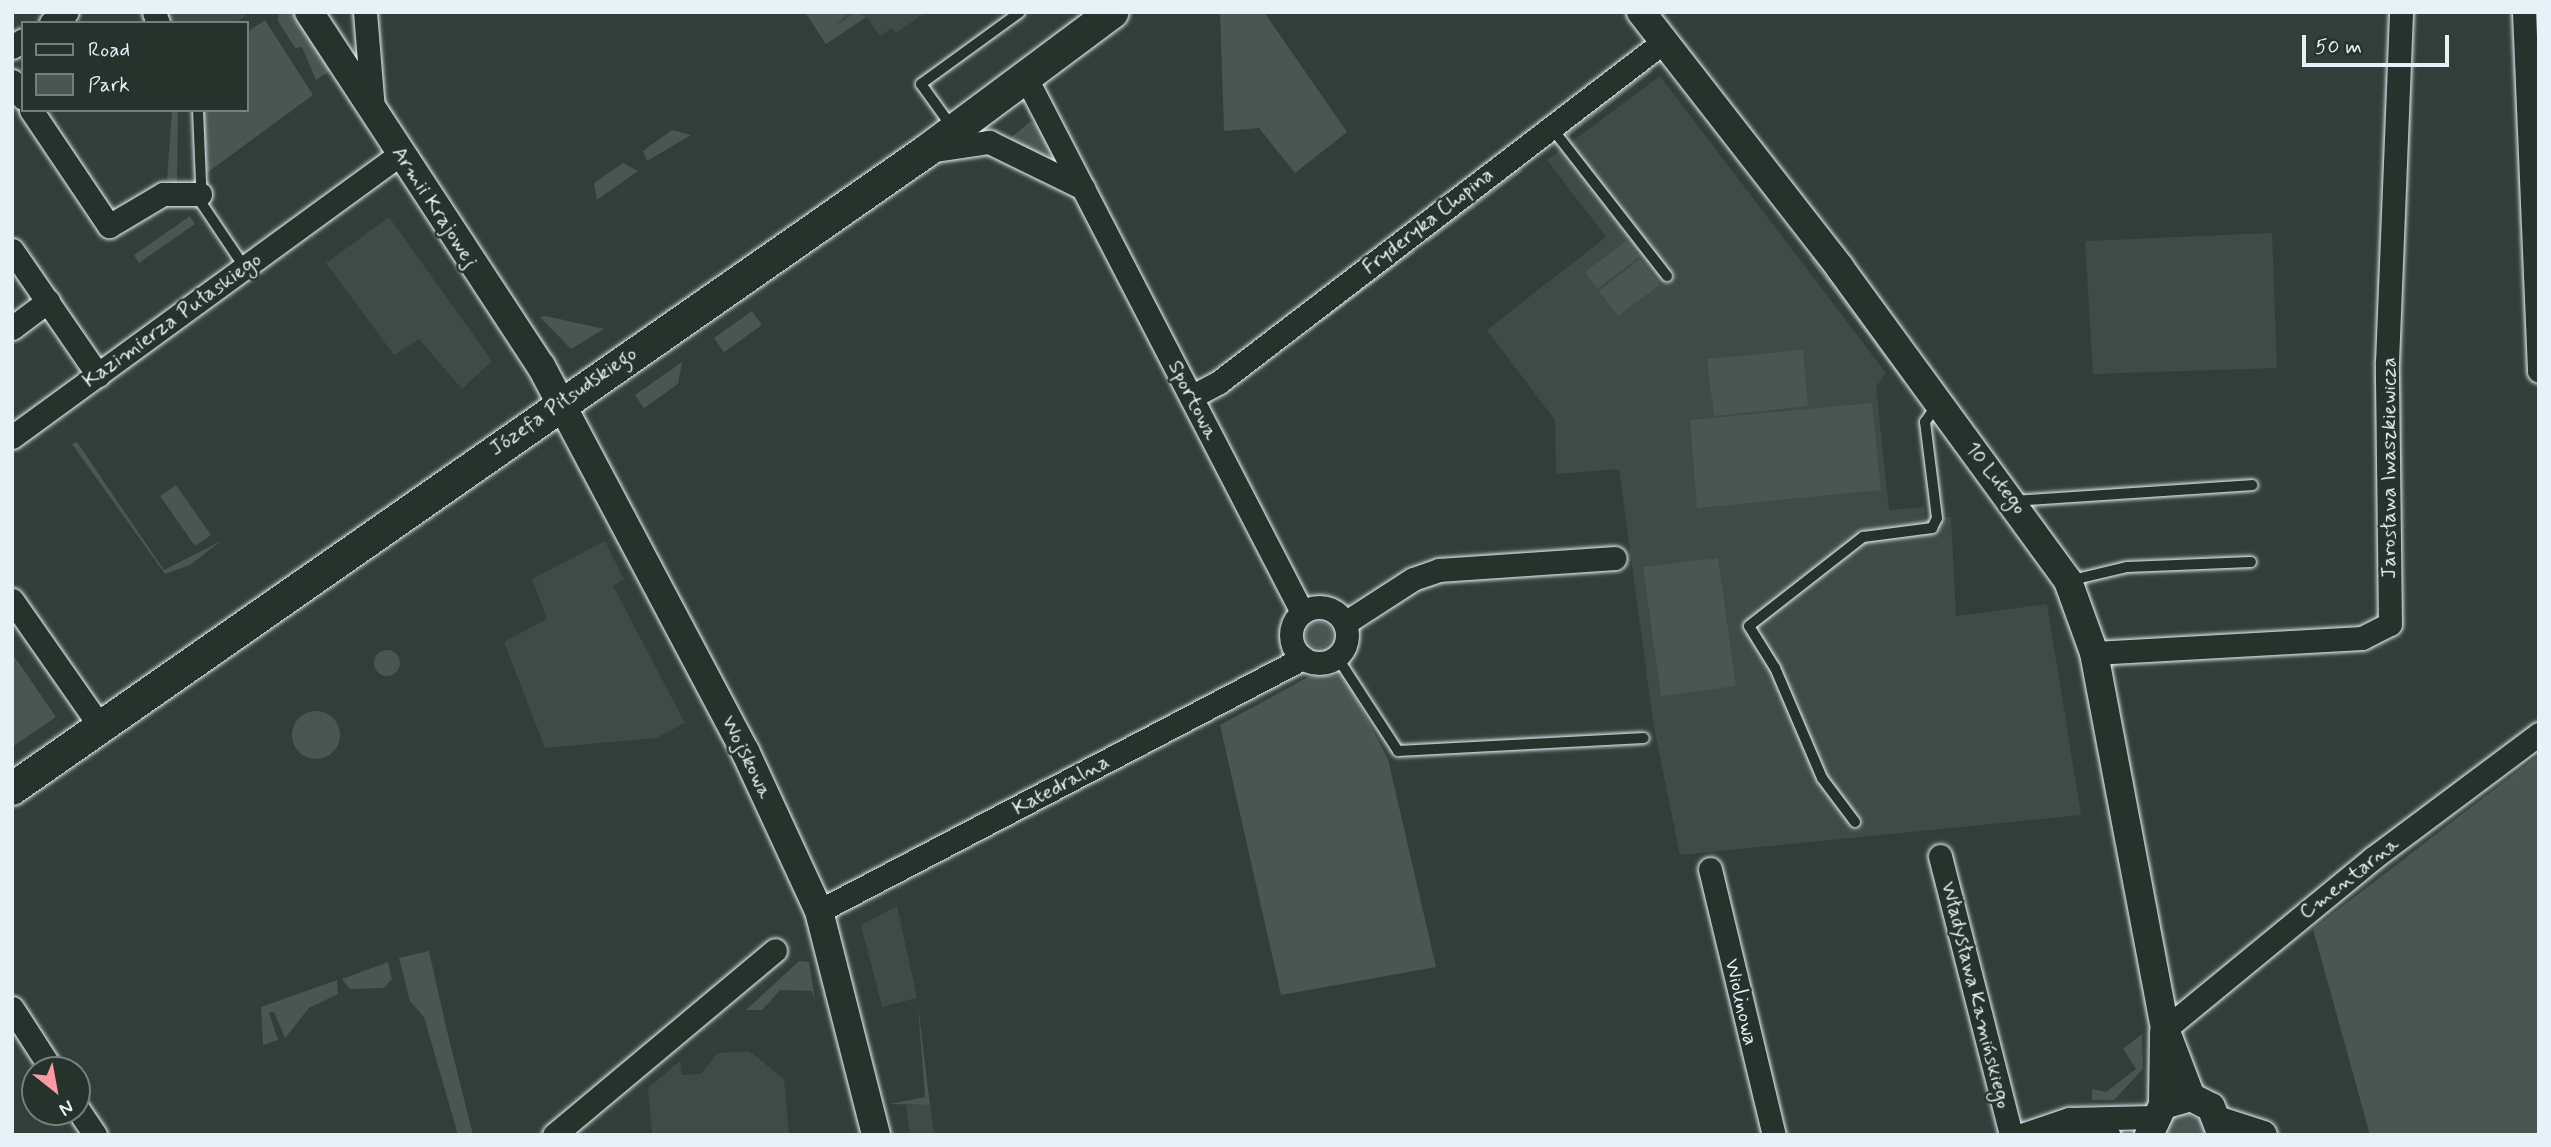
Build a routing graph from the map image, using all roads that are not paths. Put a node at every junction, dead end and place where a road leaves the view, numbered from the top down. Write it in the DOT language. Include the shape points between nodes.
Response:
graph roads {
  1 [pos="309,12"];
  2 [pos="365,12"];
  3 [pos="1020,12"];
  4 [pos="1641,12"];
  5 [pos="2402,12"];
  6 [pos="2524,12"];
  7 [pos="1099,16"];
  8 [pos="1663,42"];
  9 [pos="2533,74"];
  10 [pos="1026,78"];
  11 [pos="373,109"];
  12 [pos="32,112"];
  13 [pos="198,112"];
  14 [pos="1551,127"];
  15 [pos="954,131"];
  16 [pos="925,152"];
  17 [pos="400,154"];
  18 [pos="1083,188"];
  19 [pos="200,194"];
  20 [pos="12,250"];
  21 [pos="247,270"];
  22 [pos="1667,276"];
  23 [pos="48,301"];
  24 [pos="12,328"];
  25 [pos="2539,371"];
  26 [pos="98,375"];
  27 [pos="1191,397"];
  28 [pos="559,402"];
  29 [pos="1939,403"];
  30 [pos="12,437"];
  31 [pos="2252,485"];
  32 [pos="2014,501"];
  33 [pos="1615,558"];
  34 [pos="2251,562"];
  35 [pos="2068,581"];
  36 [pos="12,600"];
  37 [pos="1302,612"];
  38 [pos="1345,623"];
  39 [pos="2094,653"];
  40 [pos="1337,657"];
  41 [pos="1303,658"];
  42 [pos="100,726"];
  43 [pos="2539,734"];
  44 [pos="1644,738"];
  45 [pos="12,789"];
  46 [pos="1856,822"];
  47 [pos="1940,856"];
  48 [pos="1710,869"];
  49 [pos="819,911"];
  50 [pos="775,950"];
  51 [pos="12,1009"];
  52 [pos="2165,1029"];
  53 [pos="43,1056"];
  54 [pos="2191,1097"];
  55 [pos="2155,1119"];
  56 [pos="2053,1126"];
  57 [pos="2221,1128"];
  58 [pos="554,1135"];
  59 [pos="876,1135"];
  60 [pos="1774,1135"];
  61 [pos="2011,1135"];
  62 [pos="2022,1135"];
  63 [pos="2108,1135"];
  64 [pos="2263,1135"];
  1 -- 11 [label="street, Armii Krajowej"];
  2 -- 11 [label="street"];
  3 -- 15 [label="lane" via="921,84"];
  4 -- 8 [label="street, 10 Lutego"];
  5 -- 39 [label="street, Jarosława Iwaszkiewicza" via="2388,362 2390,624 2362,638"];
  6 -- 9 [label="street"];
  7 -- 10 [label="main road, Józefa Piłsudskiego"];
  8 -- 14 [label="street, Fryderyka Chopina"];
  8 -- 29 [label="street, 10 Lutego"];
  9 -- 25 [label="street"];
  10 -- 15 [label="main road, Józefa Piłsudskiego"];
  10 -- 18 [label="street, Sportowa"];
  11 -- 17 [label="street, Armii Krajowej"];
  12 -- 19 [label="street" via="109,226 163,194"];
  13 -- 19 [label="lane"];
  14 -- 22 [label="lane"];
  14 -- 27 [label="street, Fryderyka Chopina" via="1219,382"];
  15 -- 16 [label="main road, Józefa Piłsudskiego"];
  16 -- 18 [label="street" via="989,142"];
  16 -- 28 [label="main road, Józefa Piłsudskiego"];
  17 -- 21 [label="street, Kazimierza Pułaskiego" via="313,214"];
  17 -- 28 [label="street, Armii Krajowej"];
  18 -- 27 [label="street, Sportowa"];
  19 -- 21 [label="lane"];
  20 -- 23 [label="street"];
  21 -- 26 [label="street, Kazimierza Pułaskiego"];
  23 -- 24 [label="street"];
  23 -- 26 [label="street"];
  26 -- 30 [label="street, Kazimierza Pułaskiego"];
  27 -- 37 [label="street, Sportowa"];
  28 -- 42 [label="main road, Józefa Piłsudskiego"];
  28 -- 49 [label="street, Wojskowa" via="745,751"];
  29 -- 32 [label="street, 10 Lutego"];
  29 -- 46 [label="lane" via="1925,422 1937,518 1932,528 1863,537 1749,626 1775,668 1822,778"];
  31 -- 32 [label="lane"];
  32 -- 35 [label="street, 10 Lutego"];
  33 -- 38 [label="street" via="1439,570 1413,579"];
  34 -- 35 [label="lane" via="2127,567"];
  35 -- 39 [label="street, 10 Lutego"];
  36 -- 42 [label="street"];
  37 -- 38 [label="street" via="1326,607"];
  37 -- 41 [label="street" via="1291,635"];
  38 -- 40 [label="street" via="1347,640"];
  39 -- 52 [label="street, 10 Lutego"];
  40 -- 41 [label="street" via="1317,663"];
  40 -- 44 [label="lane" via="1398,751"];
  41 -- 49 [label="street, Katedralna"];
  42 -- 45 [label="main road, Józefa Piłsudskiego"];
  43 -- 52 [label="street, Cmentarna" via="2373,858"];
  47 -- 61 [label="street, Władysława Kamińskiego"];
  48 -- 60 [label="street, Wiolinowa"];
  49 -- 59 [label="street, Wojskowa"];
  50 -- 58 [label="street"];
  51 -- 53 [label="street"];
  52 -- 54 [label="street"];
  52 -- 55 [label="street"];
  54 -- 55 [label="street"];
  54 -- 57 [label="street" via="2211,1107"];
  55 -- 56 [label="street" via="2106,1115"];
  56 -- 62 [label="street"];
  56 -- 63 [label="street"];
  57 -- 64 [label="street"];
}
